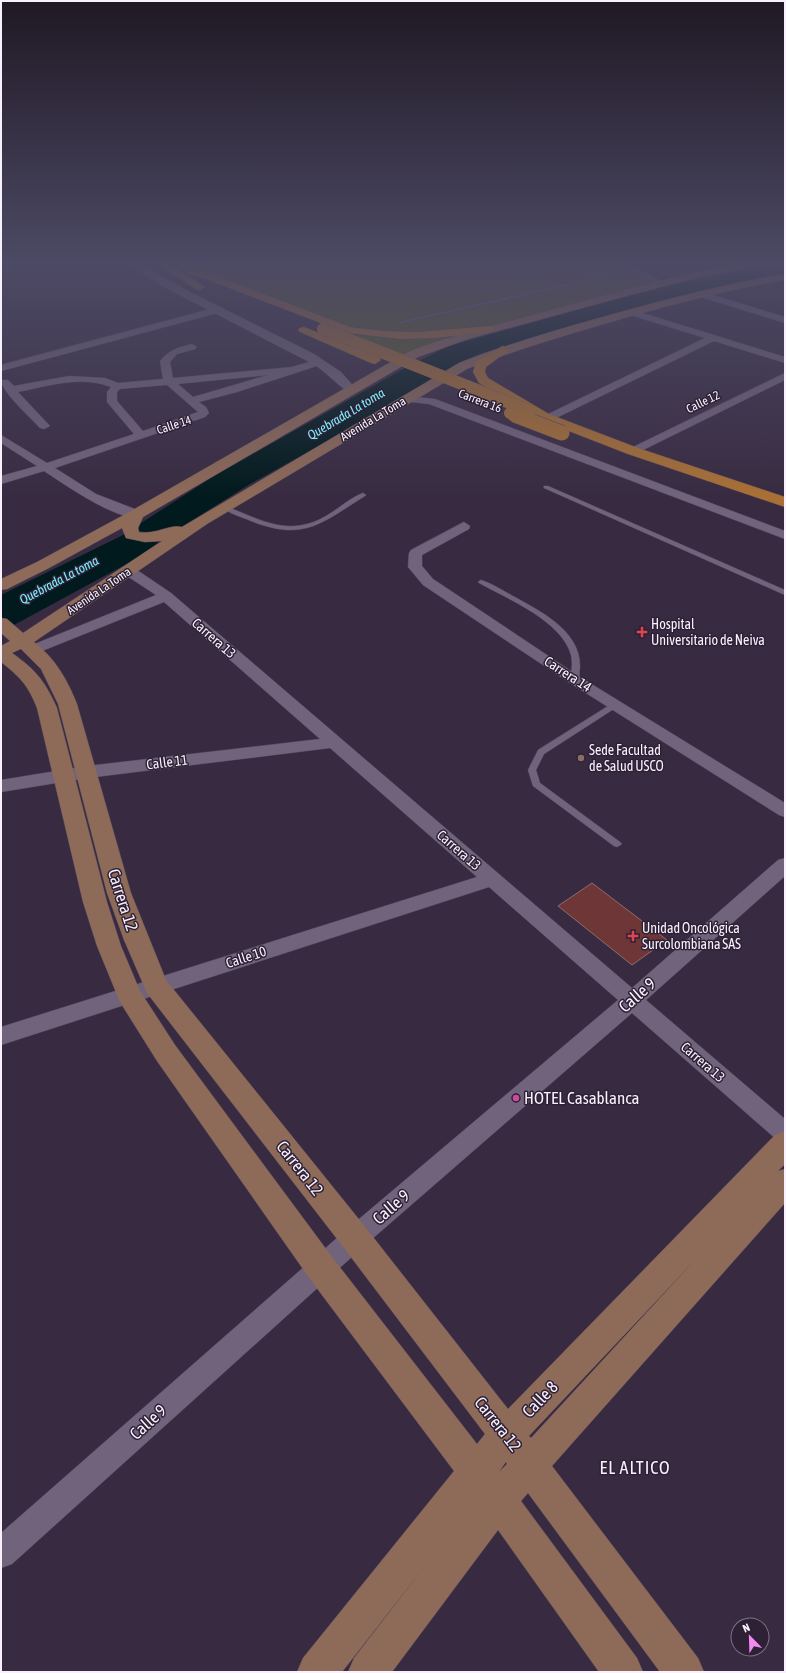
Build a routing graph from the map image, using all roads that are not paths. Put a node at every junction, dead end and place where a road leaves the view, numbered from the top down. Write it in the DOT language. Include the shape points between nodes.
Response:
graph roads {
  1 [pos="102,341"];
  2 [pos="278,341"];
  3 [pos="338,341"];
  4 [pos="345,341"];
  5 [pos="447,341"];
  6 [pos="534,341"];
  7 [pos="707,341"];
  8 [pos="723,341"];
  9 [pos="192,347"];
  10 [pos="503,350"];
  11 [pos="785,360"];
  12 [pos="319,362"];
  13 [pos="1,368"];
  14 [pos="290,370"];
  15 [pos="785,376"];
  16 [pos="1,378"];
  17 [pos="169,382"];
  18 [pos="117,386"];
  19 [pos="10,390"];
  20 [pos="351,390"];
  21 [pos="406,398"];
  22 [pos="193,400"];
  23 [pos="547,417"];
  24 [pos="44,426"];
  25 [pos="141,435"];
  26 [pos="1,438"];
  27 [pos="633,451"];
  28 [pos="46,467"];
  29 [pos="1,480"];
  30 [pos="546,487"];
  31 [pos="363,495"];
  32 [pos="785,504"];
  33 [pos="226,508"];
  34 [pos="136,514"];
  35 [pos="202,521"];
  36 [pos="464,526"];
  37 [pos="785,536"];
  38 [pos="129,571"];
  39 [pos="481,582"];
  40 [pos="1,585"];
  41 [pos="785,593"];
  42 [pos="166,596"];
  43 [pos="11,642"];
  44 [pos="575,680"];
  45 [pos="616,705"];
  46 [pos="334,742"];
  47 [pos="76,773"];
  48 [pos="1,786"];
  49 [pos="785,812"];
  50 [pos="617,844"];
  51 [pos="785,865"];
  52 [pos="492,879"];
  53 [pos="156,986"];
  54 [pos="129,995"];
  55 [pos="632,1000"];
  56 [pos="1,1036"];
  57 [pos="785,1133"];
  58 [pos="785,1144"];
  59 [pos="785,1182"];
  60 [pos="355,1238"];
  61 [pos="321,1268"];
  62 [pos="506,1435"];
  63 [pos="530,1464"];
  64 [pos="476,1473"];
  65 [pos="498,1500"];
  66 [pos="1,1553"];
  67 [pos="317,1672"];
  68 [pos="368,1672"];
  69 [pos="623,1672"];
  70 [pos="684,1672"];
  1 -- 13 [label="street"];
  2 -- 12 [label="street"];
  3 -- 32 [label="main road, Carrera 16, bridge" via="375,360 562,433"];
  4 -- 23 [label="main road, Carrera 16, bridge"];
  5 -- 20 [label="main road" via="414,354"];
  6 -- 10 [label="main road, Avenida La Toma"];
  7 -- 23 [label="street"];
  8 -- 11 [label="street"];
  9 -- 17 [label="street" via="174,352 165,361"];
  10 -- 21 [label="main road, Avenida La Toma" via="463,366"];
  10 -- 23 [label="main road" via="480,365 479,372 483,380"];
  12 -- 14 [label="street, Calle 14"];
  12 -- 20 [label="street" via="341,377"];
  14 -- 17 [label="street"];
  14 -- 22 [label="street, Calle 14"];
  15 -- 27 [label="street, Calle 12"];
  16 -- 19 [label="street"];
  17 -- 18 [label="street"];
  17 -- 22 [label="street"];
  18 -- 19 [label="street" via="90,379"];
  18 -- 25 [label="street" via="112,392 112,402"];
  19 -- 24 [label="street"];
  20 -- 34 [label="main road"];
  21 -- 33 [label="main road, Avenida La Toma"];
  21 -- 37 [label="street" via="431,401"];
  22 -- 25 [label="street, Calle 14" via="202,409 204,413 201,416"];
  23 -- 27 [label="main road, Carrera 16"];
  25 -- 28 [label="street, Calle 14"];
  26 -- 28 [label="street"];
  27 -- 32 [label="main road, Carrera 16"];
  28 -- 29 [label="street, Calle 14"];
  28 -- 34 [label="street" via="109,506"];
  30 -- 41 [label="lane"];
  31 -- 33 [label="lane" via="311,526 295,529 272,526"];
  33 -- 35 [label="main road, Avenida La Toma"];
  34 -- 35 [label="main road" via="130,528 132,535 145,539 158,538"];
  34 -- 40 [label="main road"];
  35 -- 38 [label="main road, Avenida La Toma"];
  36 -- 44 [label="street, Carrera 14" via="416,553 415,567 428,582"];
  38 -- 42 [label="street, Carrera 13"];
  38 -- 43 [label="main road, Avenida La Toma"];
  39 -- 44 [label="lane" via="544,617 569,638 575,654"];
  42 -- 43 [label="street"];
  42 -- 46 [label="street, Carrera 13"];
  43 -- 47 [label="main road, Carrera 12" via="48,665 60,685 68,704"];
  44 -- 45 [label="street, Carrera 14"];
  45 -- 49 [label="street, Carrera 14"];
  45 -- 50 [label="lane" via="541,752 532,770 536,784"];
  46 -- 47 [label="street, Calle 11"];
  46 -- 52 [label="street, Carrera 13"];
  47 -- 48 [label="street, Calle 11"];
  47 -- 53 [label="main road, Carrera 12" via="135,939"];
  47 -- 54 [label="main road, Carrera 12" via="95,902"];
  51 -- 55 [label="street, Calle 9"];
  52 -- 53 [label="street, Calle 10"];
  52 -- 55 [label="street, Carrera 13"];
  53 -- 54 [label="street, Calle 10"];
  53 -- 60 [label="main road, Carrera 12"];
  54 -- 56 [label="street, Calle 10"];
  54 -- 61 [label="main road, Carrera 12" via="166,1053"];
  55 -- 57 [label="street, Carrera 13"];
  55 -- 60 [label="street, Calle 9"];
  58 -- 62 [label="main road, Calle 8"];
  59 -- 63 [label="main road"];
  60 -- 61 [label="street, Calle 9"];
  60 -- 62 [label="main road, Carrera 12"];
  61 -- 64 [label="main road, Carrera 12"];
  61 -- 66 [label="street, Calle 9"];
  62 -- 63 [label="main road, Carrera 12"];
  62 -- 64 [label="main road, Calle 8"];
  63 -- 65 [label="main road"];
  63 -- 70 [label="main road, Carrera 12"];
  64 -- 65 [label="main road, Carrera 12"];
  64 -- 67 [label="main road, Calle 8"];
  65 -- 68 [label="main road"];
  65 -- 69 [label="main road, Carrera 12"];
}
